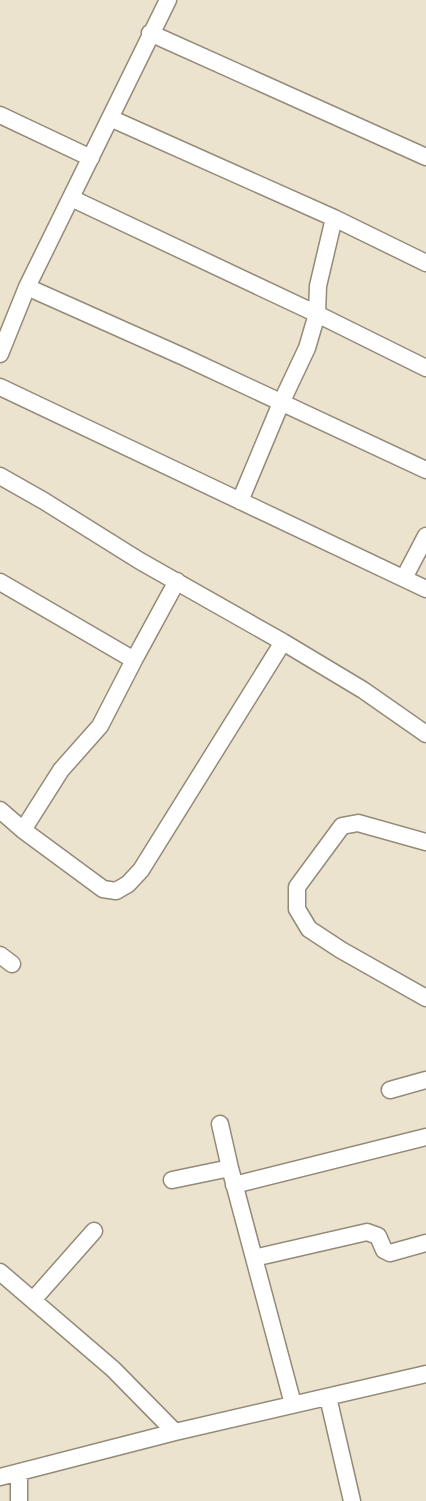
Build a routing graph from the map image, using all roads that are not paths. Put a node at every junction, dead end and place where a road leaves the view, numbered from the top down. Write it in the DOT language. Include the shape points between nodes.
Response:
graph roads {
  1 [pos="168,0"];
  2 [pos="150,33"];
  3 [pos="0,115"];
  4 [pos="110,118"];
  5 [pos="426,156"];
  6 [pos="91,158"];
  7 [pos="71,198"];
  8 [pos="334,218"];
  9 [pos="426,263"];
  10 [pos="27,287"];
  11 [pos="317,314"];
  12 [pos="0,354"];
  13 [pos="426,368"];
  14 [pos="0,387"];
  15 [pos="281,403"];
  16 [pos="426,470"];
  17 [pos="0,476"];
  18 [pos="240,501"];
  19 [pos="426,536"];
  20 [pos="404,578"];
  21 [pos="0,582"];
  22 [pos="177,582"];
  23 [pos="426,589"];
  24 [pos="283,642"];
  25 [pos="134,660"];
  26 [pos="426,734"];
  27 [pos="0,810"];
  28 [pos="23,830"];
  29 [pos="426,842"];
  30 [pos="426,998"];
  31 [pos="426,1080"];
  32 [pos="390,1090"];
  33 [pos="220,1124"];
  34 [pos="426,1137"];
  35 [pos="230,1168"];
  36 [pos="172,1180"];
  37 [pos="234,1185"];
  38 [pos="94,1231"];
  39 [pos="426,1243"];
  40 [pos="254,1258"];
  41 [pos="0,1272"];
  42 [pos="33,1300"];
  43 [pos="426,1374"];
  44 [pos="328,1397"];
  45 [pos="293,1404"];
  46 [pos="175,1432"];
  47 [pos="19,1472"];
  48 [pos="0,1477"];
  49 [pos="19,1501"];
  50 [pos="352,1501"];
  1 -- 2 [label="street"];
  2 -- 4 [label="street"];
  2 -- 5 [label="street"];
  3 -- 6 [label="street"];
  4 -- 6 [label="street"];
  4 -- 8 [label="street"];
  6 -- 7 [label="street"];
  7 -- 10 [label="street"];
  7 -- 11 [label="street"];
  8 -- 9 [label="street"];
  8 -- 11 [label="street" via="318,286"];
  10 -- 12 [label="street"];
  10 -- 15 [label="street"];
  11 -- 13 [label="street"];
  11 -- 15 [label="street" via="307,348"];
  14 -- 18 [label="street"];
  15 -- 16 [label="street"];
  15 -- 18 [label="street"];
  17 -- 22 [label="street"];
  18 -- 20 [label="street"];
  19 -- 20 [label="street"];
  20 -- 23 [label="street"];
  21 -- 25 [label="street"];
  22 -- 24 [label="street"];
  22 -- 25 [label="street"];
  24 -- 26 [label="street" via="363,690"];
  24 -- 28 [label="street" via="141,870 128,884 116,891 103,889"];
  25 -- 28 [label="street" via="100,726 61,770"];
  27 -- 28 [label="street"];
  29 -- 30 [label="street" via="358,822 342,826 297,887 297,909 309,929"];
  31 -- 32 [label="street"];
  33 -- 35 [label="street"];
  34 -- 37 [label="street"];
  35 -- 36 [label="street"];
  35 -- 37 [label="street"];
  37 -- 40 [label="street"];
  38 -- 42 [label="street"];
  39 -- 40 [label="street" via="390,1253 384,1250 378,1236 367,1232"];
  40 -- 45 [label="street"];
  41 -- 42 [label="street"];
  42 -- 46 [label="street" via="113,1368"];
  43 -- 44 [label="street"];
  44 -- 45 [label="street"];
  44 -- 50 [label="street"];
  45 -- 46 [label="street"];
  46 -- 47 [label="street"];
  47 -- 48 [label="street"];
  47 -- 49 [label="street"];
}
